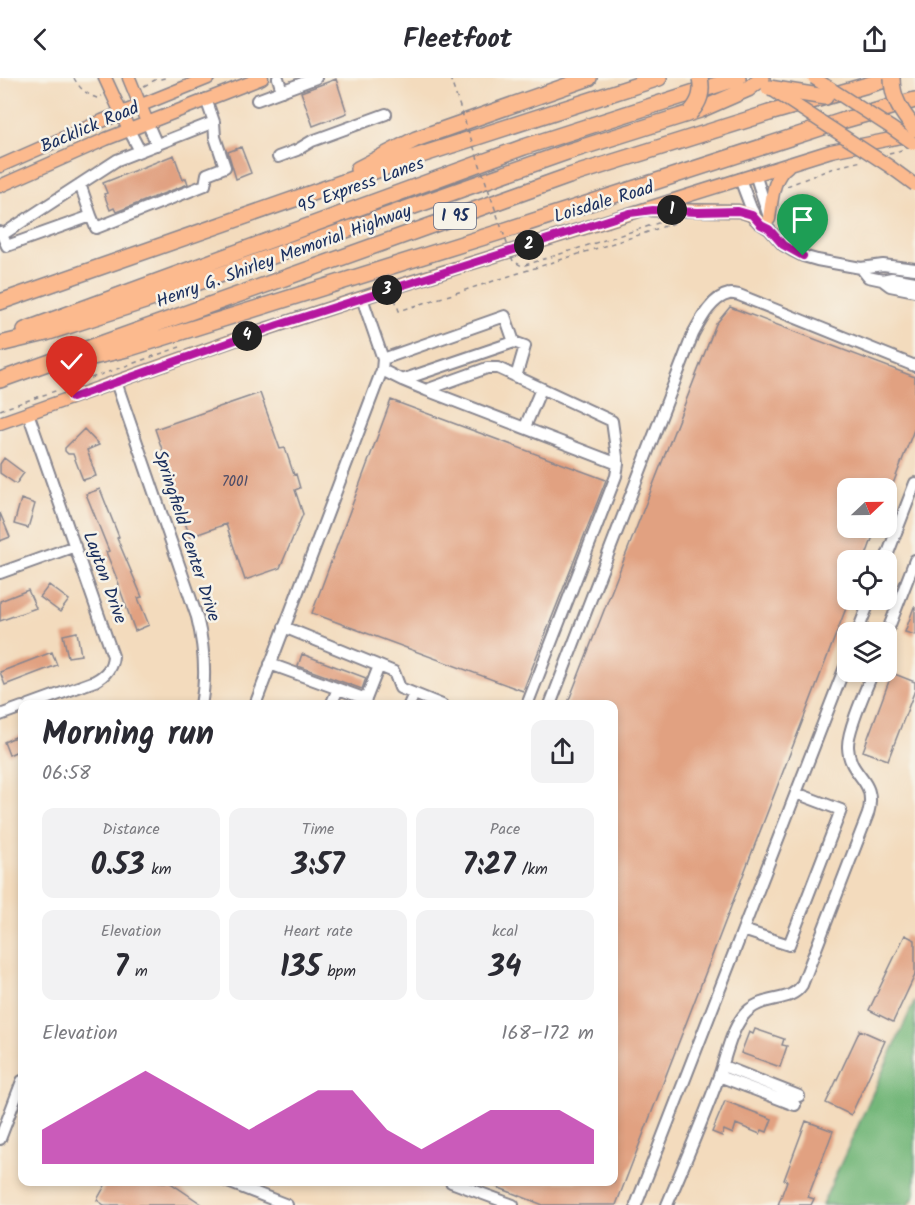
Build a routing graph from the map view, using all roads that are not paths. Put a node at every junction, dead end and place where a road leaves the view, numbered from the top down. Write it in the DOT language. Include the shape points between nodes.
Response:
graph roads {
  1 [pos="105,78"];
  2 [pos="129,78"];
  3 [pos="208,78"];
  4 [pos="262,78"];
  5 [pos="278,78"];
  6 [pos="316,78"];
  7 [pos="589,78"];
  8 [pos="659,78"];
  9 [pos="700,78"];
  10 [pos="814,78"];
  11 [pos="892,78"];
  12 [pos="755,82"];
  13 [pos="830,88"];
  14 [pos="282,91"];
  15 [pos="206,99"];
  16 [pos="257,100"];
  17 [pos="915,100"];
  18 [pos="850,102"];
  19 [pos="140,105"];
  20 [pos="121,113"];
  21 [pos="386,114"];
  22 [pos="685,115"];
  23 [pos="214,122"];
  24 [pos="147,123"];
  25 [pos="821,123"];
  26 [pos="915,129"];
  27 [pos="129,130"];
  28 [pos="915,134"];
  29 [pos="157,144"];
  30 [pos="911,147"];
  31 [pos="140,151"];
  32 [pos="278,157"];
  33 [pos="792,163"];
  34 [pos="0,166"];
  35 [pos="755,174"];
  36 [pos="740,179"];
  37 [pos="80,184"];
  38 [pos="915,185"];
  39 [pos="0,186"];
  40 [pos="320,190"];
  41 [pos="630,213"];
  42 [pos="91,216"];
  43 [pos="765,223"];
  44 [pos="1,233"];
  45 [pos="861,268"];
  46 [pos="915,269"];
  47 [pos="882,280"];
  48 [pos="915,282"];
  49 [pos="915,291"];
  50 [pos="362,298"];
  51 [pos="0,302"];
  52 [pos="0,339"];
  53 [pos="514,342"];
  54 [pos="0,344"];
  55 [pos="382,364"];
  56 [pos="915,366"];
  57 [pos="24,371"];
  58 [pos="516,377"];
  59 [pos="0,380"];
  60 [pos="402,380"];
  61 [pos="116,382"];
  62 [pos="541,389"];
  63 [pos="426,390"];
  64 [pos="27,413"];
  65 [pos="0,423"];
  66 [pos="525,428"];
  67 [pos="618,464"];
  68 [pos="915,483"];
  69 [pos="75,546"];
  70 [pos="889,550"];
  71 [pos="915,560"];
  72 [pos="0,573"];
  73 [pos="891,622"];
  74 [pos="284,627"];
  75 [pos="270,664"];
  76 [pos="379,666"];
  77 [pos="839,682"];
  78 [pos="869,682"];
  79 [pos="338,689"];
  80 [pos="414,694"];
  81 [pos="43,700"];
  82 [pos="202,700"];
  83 [pos="257,700"];
  84 [pos="333,700"];
  85 [pos="411,700"];
  86 [pos="429,700"];
  87 [pos="529,700"];
  88 [pos="552,700"];
  89 [pos="18,708"];
  90 [pos="0,715"];
  91 [pos="796,794"];
  92 [pos="743,930"];
  93 [pos="721,1071"];
  94 [pos="797,1100"];
  95 [pos="18,1103"];
  96 [pos="0,1139"];
  97 [pos="238,1186"];
  98 [pos="462,1186"];
  99 [pos="287,1205"];
  100 [pos="513,1205"];
  101 [pos="636,1205"];
  102 [pos="667,1205"];
  1 -- 20 [label="main road"];
  2 -- 19 [label="main road"];
  3 -- 19 [label="main road, Backlick Road"];
  4 -- 15 [label="main road, Backlick Road"];
  5 -- 14 [label="street"];
  6 -- 14 [label="street"];
  7 -- 40 [label="highway" via="416,138"];
  8 -- 40 [label="highway"];
  9 -- 22 [label="highway, bridge" via="702,86 696,107"];
  10 -- 13 [label="main road, bridge"];
  11 -- 26 [label="highway, bridge" via="899,106"];
  11 -- 57 [label="highway, Henry G. Shirley Memorial Highway / I 95" via="558,180"];
  12 -- 13 [label="highway, bridge"];
  12 -- 22 [label="highway"];
  12 -- 25 [label="main road, bridge"];
  12 -- 52 [label="highway, 95 Express Lanes" via="524,147"];
  13 -- 18 [label="highway, bridge"];
  13 -- 25 [label="highway"];
  14 -- 16 [label="street"];
  15 -- 23 [label="street"];
  15 -- 24 [label="main road, Backlick Road"];
  17 -- 57 [label="highway" via="127,349"];
  18 -- 30 [label="main road, bridge"];
  19 -- 20 [label="main road, Backlick Road"];
  19 -- 24 [label="main road"];
  20 -- 27 [label="main road"];
  20 -- 34 [label="main road, Backlick Road"];
  21 -- 32 [label="street"];
  22 -- 54 [label="highway" via="567,152 151,299"];
  23 -- 29 [label="street"];
  23 -- 42 [label="street" via="225,167 207,174 205,185 96,228"];
  24 -- 27 [label="main road, Backlick Road"];
  24 -- 29 [label="street"];
  25 -- 38 [label="main road, bridge"];
  27 -- 31 [label="street"];
  27 -- 39 [label="main road, Backlick Road"];
  28 -- 33 [label="main road, Loisdale Road"];
  29 -- 31 [label="street"];
  31 -- 37 [label="street" via="117,160"];
  33 -- 35 [label="main road, Loisdale Road"];
  33 -- 43 [label="main road" via="778,176"];
  35 -- 36 [label="main road, Loisdale Road"];
  35 -- 43 [label="street"];
  36 -- 41 [label="main road, Loisdale Road"];
  36 -- 43 [label="street" via="751,208"];
  37 -- 42 [label="street"];
  37 -- 44 [label="street"];
  40 -- 51 [label="highway"];
  41 -- 43 [label="main road" via="732,210"];
  41 -- 50 [label="main road, Loisdale Road"];
  42 -- 44 [label="street" via="8,246"];
  43 -- 45 [label="street" via="783,245 803,256"];
  45 -- 46 [label="street" via="883,265"];
  45 -- 47 [label="street" via="868,277"];
  47 -- 48 [label="street"];
  47 -- 49 [label="street" via="890,286"];
  50 -- 55 [label="street"];
  50 -- 61 [label="main road, Loisdale Road"];
  53 -- 55 [label="street" via="505,316"];
  53 -- 58 [label="street" via="525,346"];
  53 -- 60 [label="street"];
  55 -- 60 [label="street"];
  55 -- 74 [label="street"];
  56 -- 88 [label="street" via="739,295 730,293 710,307 693,334"];
  57 -- 59 [label="highway, Henry G. Shirley Memorial Highway / I 95"];
  58 -- 62 [label="street"];
  58 -- 63 [label="street" via="498,368 487,368"];
  60 -- 63 [label="street"];
  61 -- 64 [label="main road, Loisdale Road"];
  61 -- 82 [label="street, Springfield Center Drive" via="197,617 204,656"];
  62 -- 66 [label="street"];
  62 -- 67 [label="street" via="612,421"];
  63 -- 66 [label="street"];
  64 -- 65 [label="main road, Loisdale Road"];
  64 -- 69 [label="street, Layton Drive"];
  66 -- 67 [label="street"];
  67 -- 87 [label="street"];
  68 -- 70 [label="street"];
  69 -- 72 [label="street"];
  69 -- 81 [label="street, Layton Drive" via="112,650 112,662 108,672 95,681"];
  71 -- 73 [label="street"];
  74 -- 75 [label="street"];
  74 -- 76 [label="street"];
  75 -- 79 [label="street"];
  75 -- 83 [label="street"];
  76 -- 79 [label="street" via="366,699"];
  76 -- 80 [label="street" via="394,672 400,688"];
  77 -- 91 [label="street"];
  78 -- 93 [label="street" via="848,745 853,766 869,789 868,814 802,985 790,995 763,1001 747,1012"];
  79 -- 84 [label="street"];
  80 -- 85 [label="street"];
  80 -- 86 [label="street"];
  89 -- 90 [label="street"];
  91 -- 92 [label="street"];
  91 -- 92 [label="street" via="841,810 789,945"];
  92 -- 101 [label="street"];
  93 -- 94 [label="street"];
  93 -- 102 [label="street"];
  95 -- 96 [label="street"];
  97 -- 99 [label="street"];
  98 -- 100 [label="street"];
}
